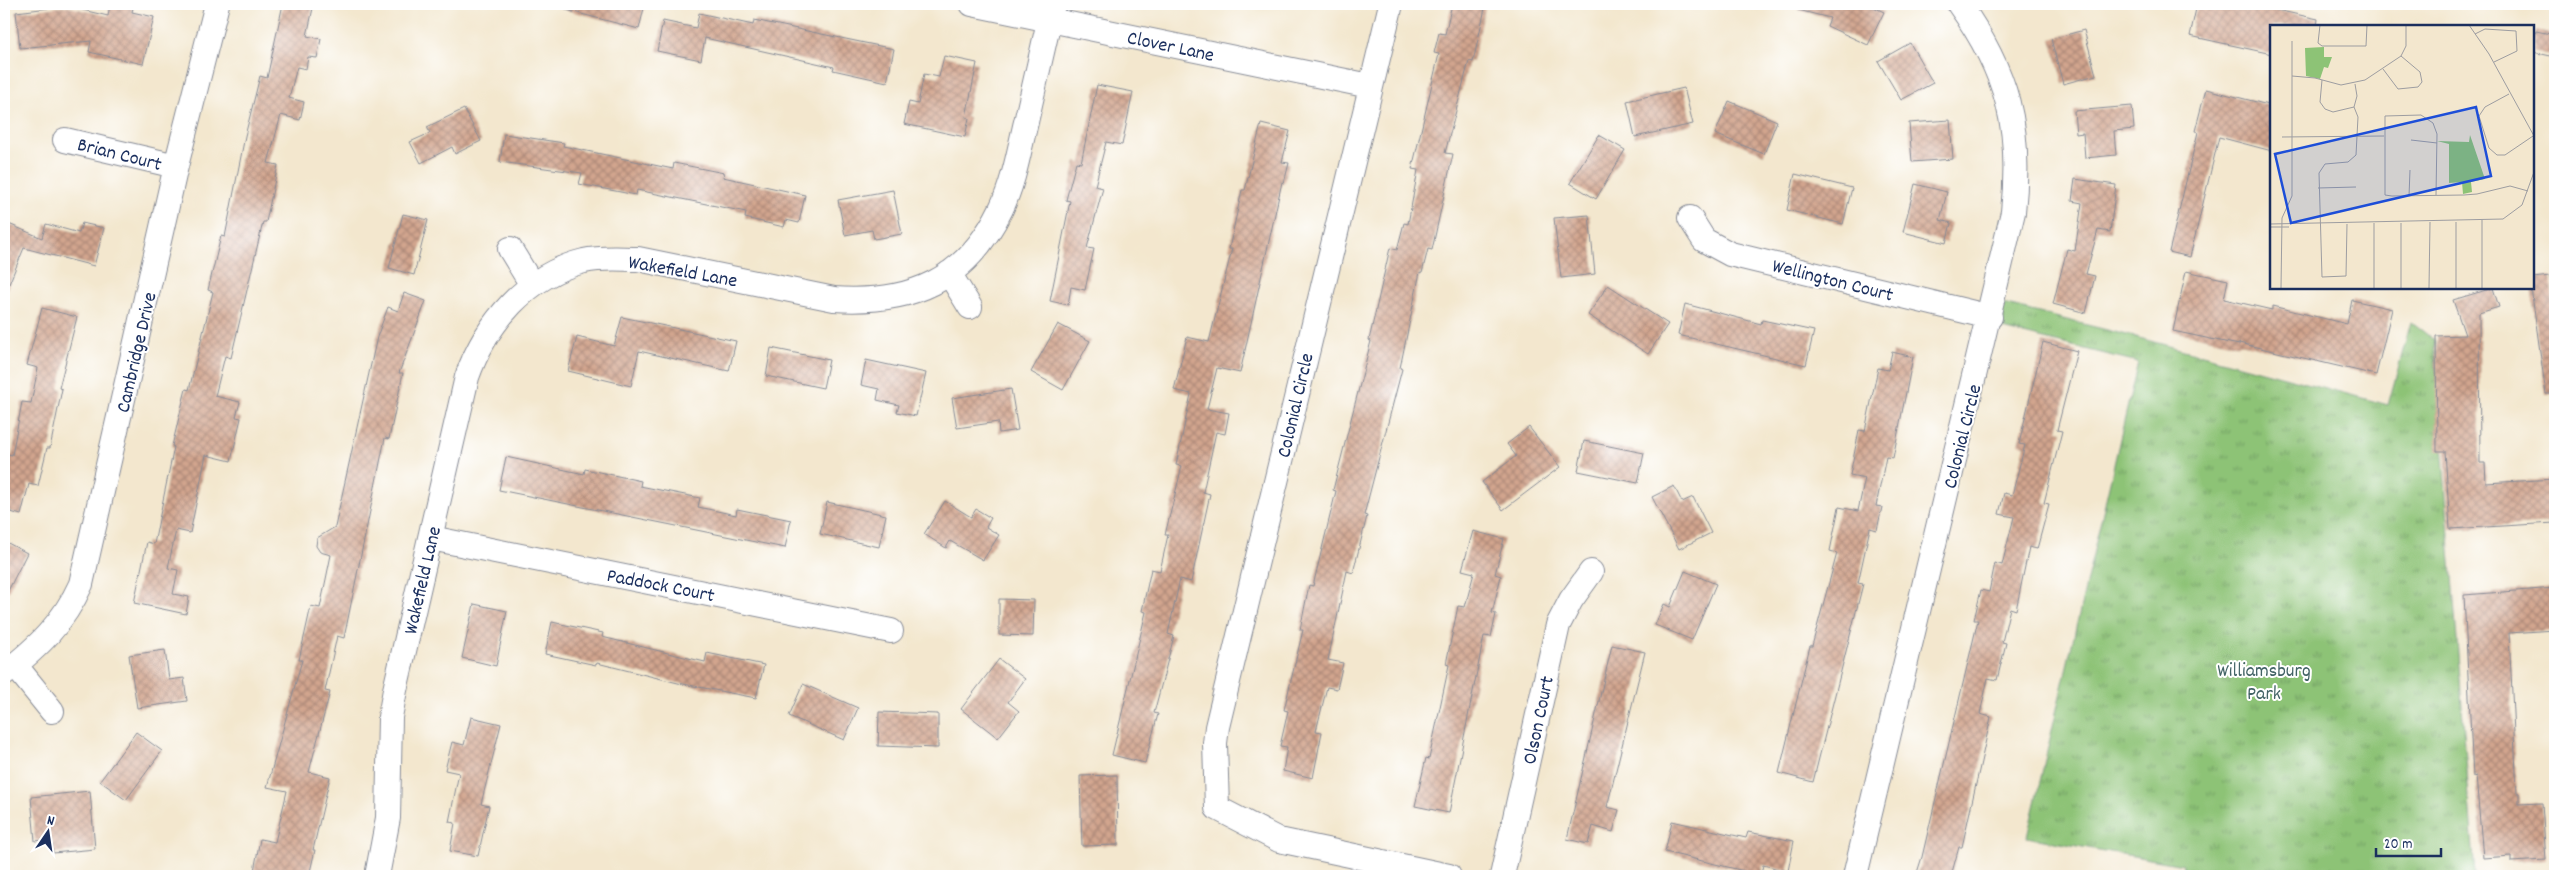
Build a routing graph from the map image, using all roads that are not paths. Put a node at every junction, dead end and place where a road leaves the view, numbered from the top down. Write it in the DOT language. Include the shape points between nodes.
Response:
graph roads {
  1 [pos="217,4"];
  2 [pos="972,4"];
  3 [pos="1390,4"];
  4 [pos="1959,4"];
  5 [pos="1052,11"];
  6 [pos="1370,86"];
  7 [pos="65,140"];
  8 [pos="176,166"];
  9 [pos="1690,218"];
  10 [pos="510,249"];
  11 [pos="949,273"];
  12 [pos="532,285"];
  13 [pos="970,307"];
  14 [pos="1990,317"];
  15 [pos="431,538"];
  16 [pos="1591,572"];
  17 [pos="891,631"];
  18 [pos="9,669"];
  19 [pos="52,711"];
  20 [pos="377,876"];
  21 [pos="1449,876"];
  22 [pos="1502,876"];
  23 [pos="1855,876"];
  1 -- 8 [label="street, Cambridge Drive"];
  2 -- 5 [label="street, Clover Lane"];
  3 -- 6 [label="street, Colonial Circle"];
  4 -- 14 [label="street, Colonial Circle" via="1997,66 2009,103 2016,141 2017,178 2013,212"];
  5 -- 6 [label="street, Clover Lane"];
  5 -- 11 [label="street, Wakefield Lane" via="1014,173 1002,208 984,239"];
  6 -- 21 [label="street, Colonial Circle" via="1217,727 1217,808 1279,840"];
  7 -- 8 [label="street, Brian Court"];
  8 -- 18 [label="street, Cambridge Drive" via="81,584 70,608 55,627 36,648"];
  9 -- 14 [label="street, Wellington Court" via="1704,240 1730,254"];
  10 -- 12 [label="street"];
  11 -- 12 [label="street, Wakefield Lane" via="924,288 894,298 865,301 834,299 638,259 584,261"];
  11 -- 13 [label="street"];
  12 -- 15 [label="street, Wakefield Lane" via="492,325 476,353 467,377"];
  14 -- 23 [label="street, Colonial Circle"];
  15 -- 17 [label="street, Paddock Court"];
  15 -- 20 [label="street, Wakefield Lane" via="390,717 388,818"];
  16 -- 22 [label="street, Olson Court" via="1558,625"];
  18 -- 19 [label="street"];
}
